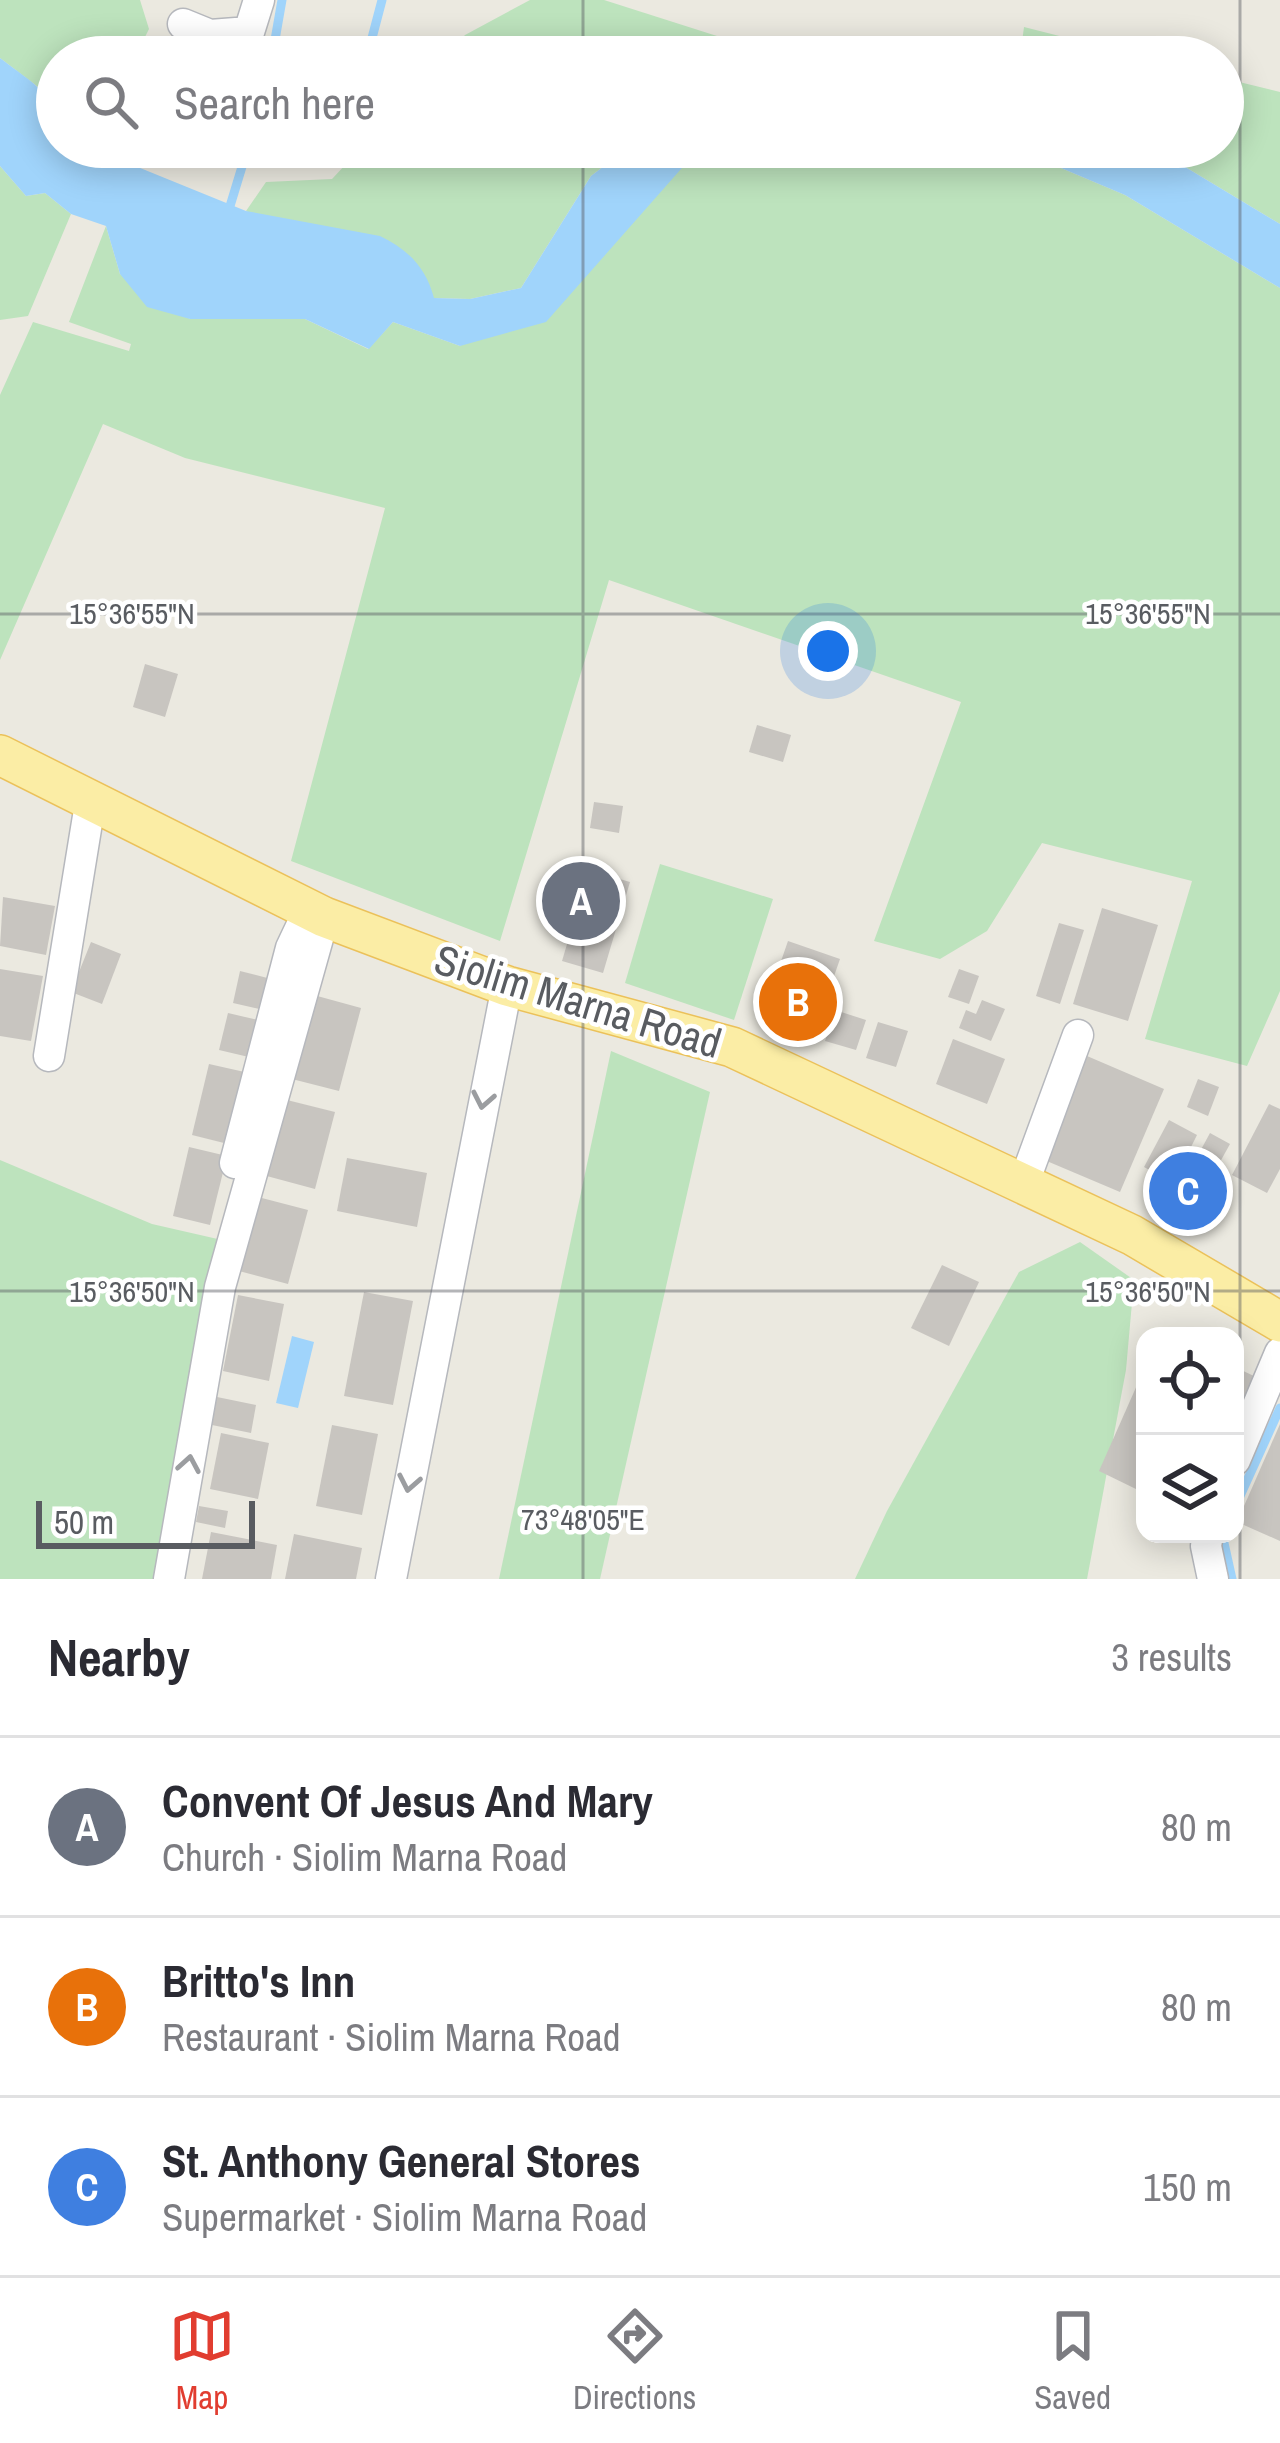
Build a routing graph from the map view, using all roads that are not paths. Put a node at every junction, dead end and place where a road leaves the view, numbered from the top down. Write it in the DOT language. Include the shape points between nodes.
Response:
graph roads {
  1 [pos="259,0"];
  2 [pos="183,24"];
  3 [pos="0,755"];
  4 [pos="91,798"];
  5 [pos="316,913"];
  6 [pos="507,986"];
  7 [pos="1078,1035"];
  8 [pos="50,1056"];
  9 [pos="1022,1185"];
  10 [pos="217,1229"];
  11 [pos="1280,1322"];
  12 [pos="1280,1353"];
  13 [pos="1244,1439"];
  14 [pos="1206,1543"];
  15 [pos="169,1579"];
  16 [pos="391,1579"];
  17 [pos="1213,1579"];
  1 -- 2 [label="street" via="249,32 210,35"];
  3 -- 4 [label="main road, Siolim Marna Road"];
  4 -- 5 [label="main road, Siolim Marna Road"];
  4 -- 8 [label="street"];
  5 -- 6 [label="main road, Siolim Marna Road"];
  5 -- 10 [label="street" via="291,948"];
  15 -- 5 [label="street, one-way" via="220,1286"];
  6 -- 9 [label="main road, Siolim Marna Road" via="732,1047"];
  6 -- 16 [label="street, one-way"];
  7 -- 9 [label="street"];
  9 -- 11 [label="main road, Siolim Marna Road" via="1132,1235"];
  12 -- 13 [label="street"];
  14 -- 17 [label="street"];
}
